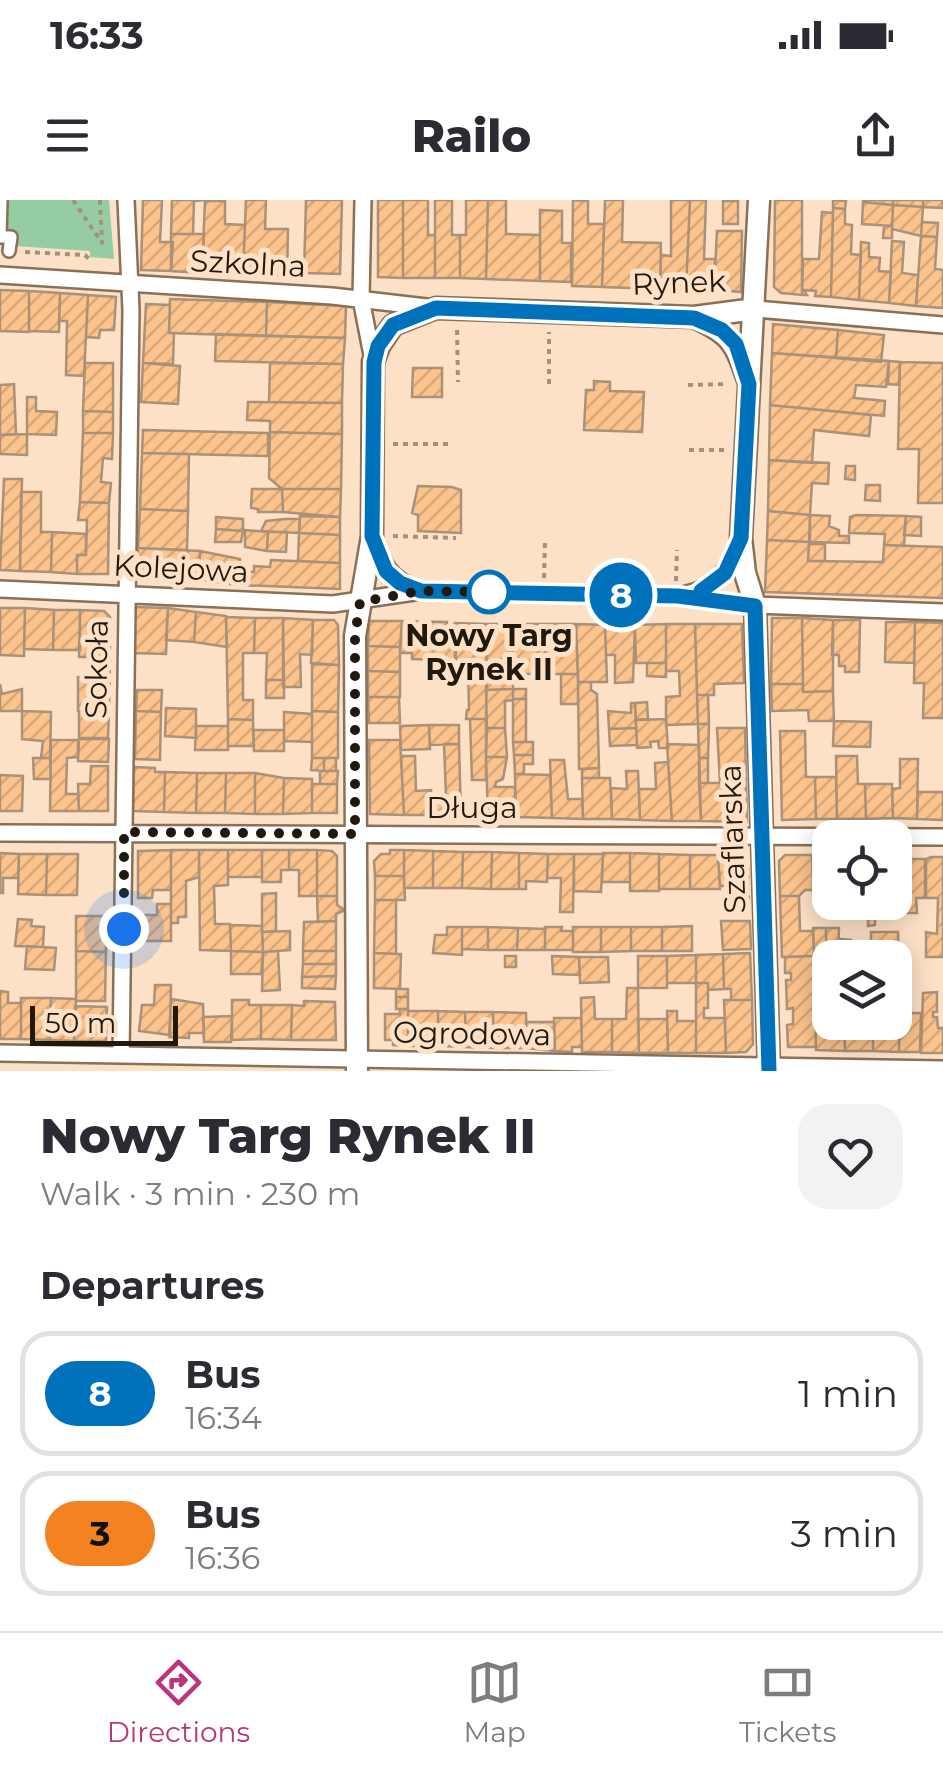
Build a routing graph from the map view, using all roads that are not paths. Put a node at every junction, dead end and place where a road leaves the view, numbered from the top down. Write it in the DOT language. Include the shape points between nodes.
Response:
graph roads {
  1 [pos="1,200"];
  2 [pos="126,200"];
  3 [pos="363,200"];
  4 [pos="759,200"];
  5 [pos="9,251"];
  6 [pos="0,275"];
  7 [pos="131,285"];
  8 [pos="361,299"];
  9 [pos="436,308"];
  10 [pos="755,309"];
  11 [pos="694,318"];
  12 [pos="943,325"];
  13 [pos="374,362"];
  14 [pos="740,384"];
  15 [pos="380,536"];
  16 [pos="741,538"];
  17 [pos="0,589"];
  18 [pos="677,590"];
  19 [pos="421,591"];
  20 [pos="126,594"];
  21 [pos="360,602"];
  22 [pos="755,606"];
  23 [pos="943,612"];
  24 [pos="0,832"];
  25 [pos="124,832"];
  26 [pos="355,834"];
  27 [pos="764,837"];
  28 [pos="943,837"];
  29 [pos="0,1053"];
  30 [pos="121,1055"];
  31 [pos="358,1065"];
  32 [pos="769,1068"];
  33 [pos="943,1069"];
  1 -- 5 [label="street" via="0,237 12,236"];
  2 -- 7 [label="street, Sokoła"];
  3 -- 8 [label="street"];
  4 -- 10 [label="street"];
  6 -- 7 [label="street, Szkolna"];
  7 -- 8 [label="street, Szkolna"];
  7 -- 20 [label="street, Sokoła"];
  8 -- 9 [label="street, Rynek"];
  8 -- 13 [label="street"];
  9 -- 11 [label="street, Rynek"];
  9 -- 13 [label="street, Rynek" via="393,325"];
  10 -- 11 [label="street, Rynek"];
  10 -- 12 [label="street"];
  10 -- 14 [label="street, Rynek"];
  11 -- 14 [label="street" via="736,344"];
  13 -- 15 [label="street"];
  14 -- 16 [label="street, Rynek"];
  15 -- 19 [label="street" via="386,571"];
  15 -- 21 [label="street"];
  16 -- 18 [label="street, Rynek" via="725,573 701,591"];
  16 -- 22 [label="street, Rynek"];
  17 -- 20 [label="street, Kolejowa"];
  18 -- 19 [label="street, Rynek"];
  18 -- 22 [label="street, Rynek"];
  19 -- 21 [label="street, Rynek"];
  20 -- 21 [label="street, Kolejowa"];
  20 -- 25 [label="street, Sokoła"];
  21 -- 26 [label="street"];
  22 -- 23 [label="street"];
  22 -- 27 [label="street, Szaflarska"];
  24 -- 25 [label="street, Długa"];
  25 -- 26 [label="street, Długa"];
  25 -- 30 [label="street, Sokoła"];
  26 -- 27 [label="street, Długa"];
  26 -- 31 [label="street"];
  27 -- 28 [label="street, Długa"];
  27 -- 32 [label="street, Szaflarska"];
  29 -- 30 [label="street, Ogrodowa"];
  30 -- 31 [label="street, Ogrodowa"];
  31 -- 32 [label="street, Ogrodowa"];
  32 -- 33 [label="street, Ogrodowa"];
}
